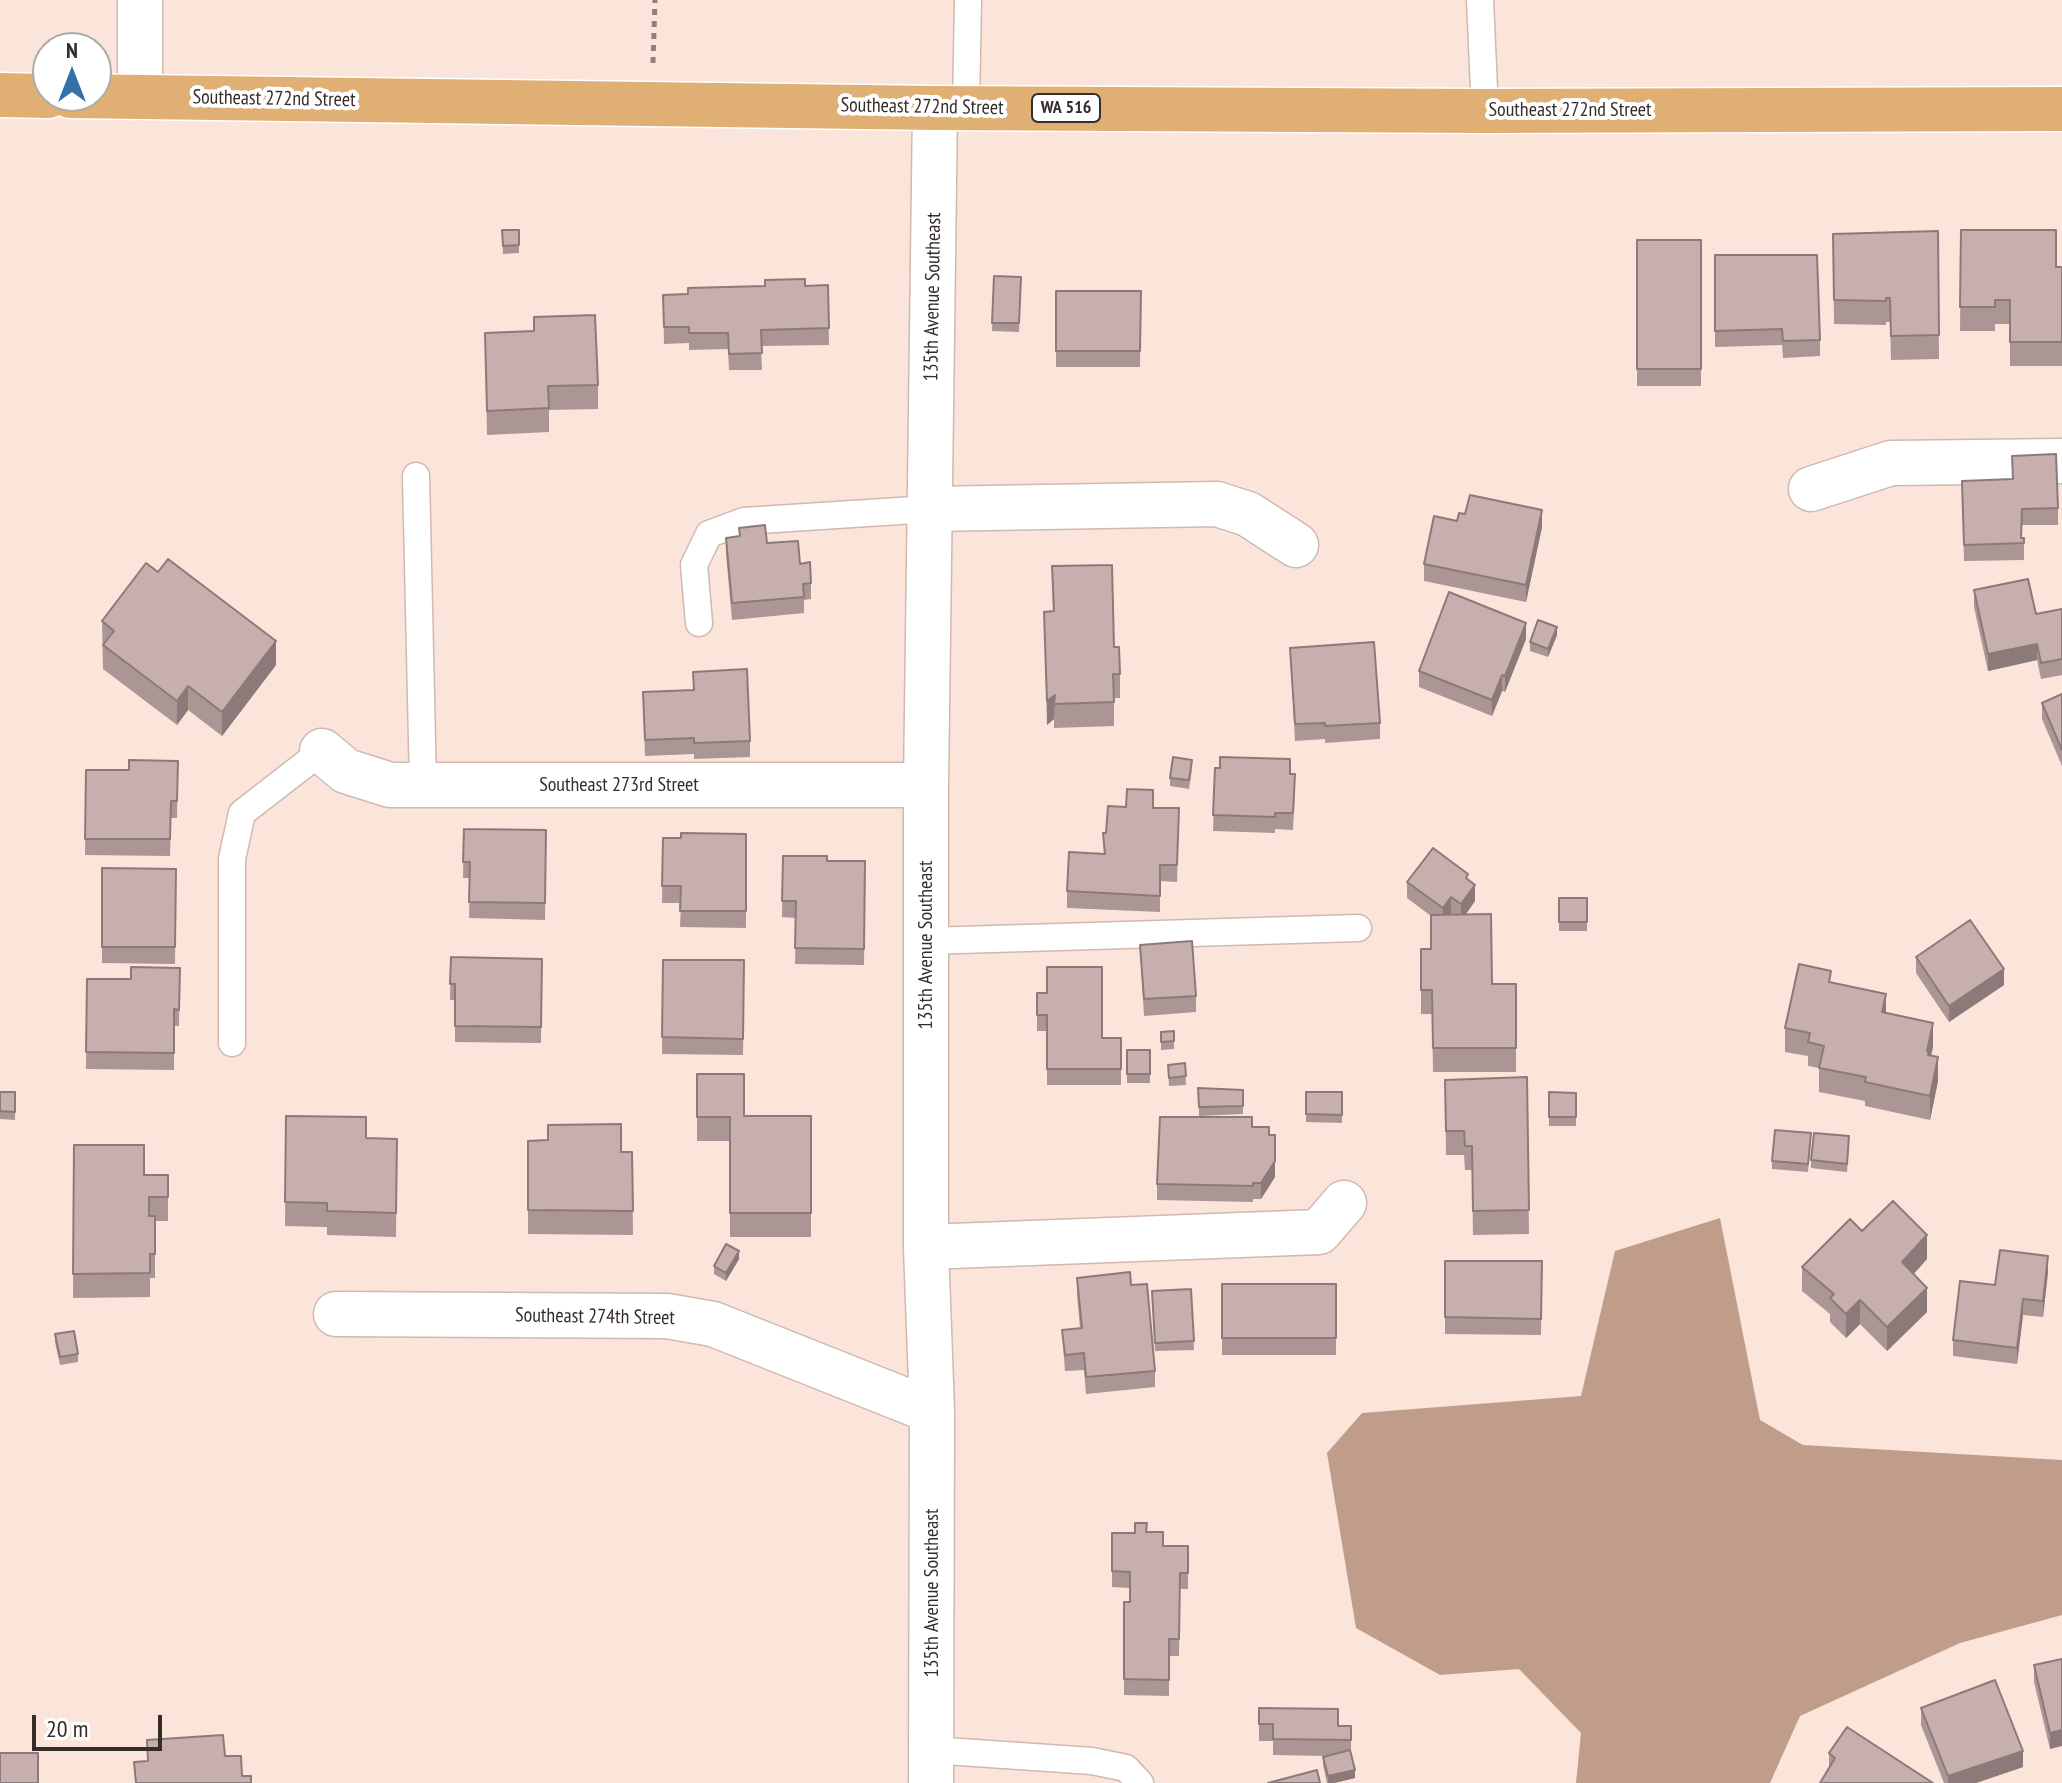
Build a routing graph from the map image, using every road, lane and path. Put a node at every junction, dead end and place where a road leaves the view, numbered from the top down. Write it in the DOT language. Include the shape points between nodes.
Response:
graph roads {
  1 [pos="140,0"];
  2 [pos="655,0"];
  3 [pos="968,0"];
  4 [pos="1480,0"];
  5 [pos="0,95"];
  6 [pos="32,96"];
  7 [pos="112,97"];
  8 [pos="140,97"];
  9 [pos="652,104"];
  10 [pos="950,108"];
  11 [pos="2062,109"];
  12 [pos="1485,111"];
  13 [pos="2062,461"];
  14 [pos="416,476"];
  15 [pos="1811,489"];
  16 [pos="930,509"];
  17 [pos="1296,545"];
  18 [pos="699,623"];
  19 [pos="322,751"];
  20 [pos="423,785"];
  21 [pos="926,785"];
  22 [pos="1358,928"];
  23 [pos="926,941"];
  24 [pos="232,1043"];
  25 [pos="1344,1203"];
  26 [pos="926,1247"];
  27 [pos="336,1314"];
  28 [pos="932,1411"];
  29 [pos="931,1766"];
  30 [pos="1140,1783"];
  1 -- 8 [label="street"];
  2 -- 9 [label="path"];
  3 -- 10 [label="lane"];
  4 -- 12 [label="lane"];
  5 -- 6 [label="main road"];
  7 -- 8 [label="main road, Southeast 272nd Street / WA 516"];
  8 -- 9 [label="main road, Southeast 272nd Street / WA 516"];
  9 -- 10 [label="main road, Southeast 272nd Street / WA 516"];
  10 -- 12 [label="main road, Southeast 272nd Street / WA 516"];
  10 -- 16 [label="street, 135th Avenue Southeast"];
  11 -- 12 [label="main road, Southeast 272nd Street / WA 516"];
  13 -- 15 [label="street" via="1891,463"];
  14 -- 20 [label="lane"];
  16 -- 17 [label="street" via="1217,504 1248,514"];
  16 -- 18 [label="lane" via="744,521 709,534 694,565"];
  16 -- 21 [label="street, 135th Avenue Southeast"];
  19 -- 20 [label="street, Southeast 273rd Street" via="346,771 390,785"];
  19 -- 24 [label="lane" via="242,813 232,859"];
  20 -- 21 [label="street, Southeast 273rd Street"];
  21 -- 23 [label="street, 135th Avenue Southeast"];
  22 -- 23 [label="lane"];
  23 -- 26 [label="street, 135th Avenue Southeast"];
  25 -- 26 [label="street" via="1319,1232"];
  26 -- 28 [label="street, 135th Avenue Southeast"];
  27 -- 28 [label="street, Southeast 274th Street" via="667,1316 713,1324"];
  28 -- 29 [label="street, 135th Avenue Southeast"];
  29 -- 30 [label="lane" via="1092,1761 1126,1768"];
}
